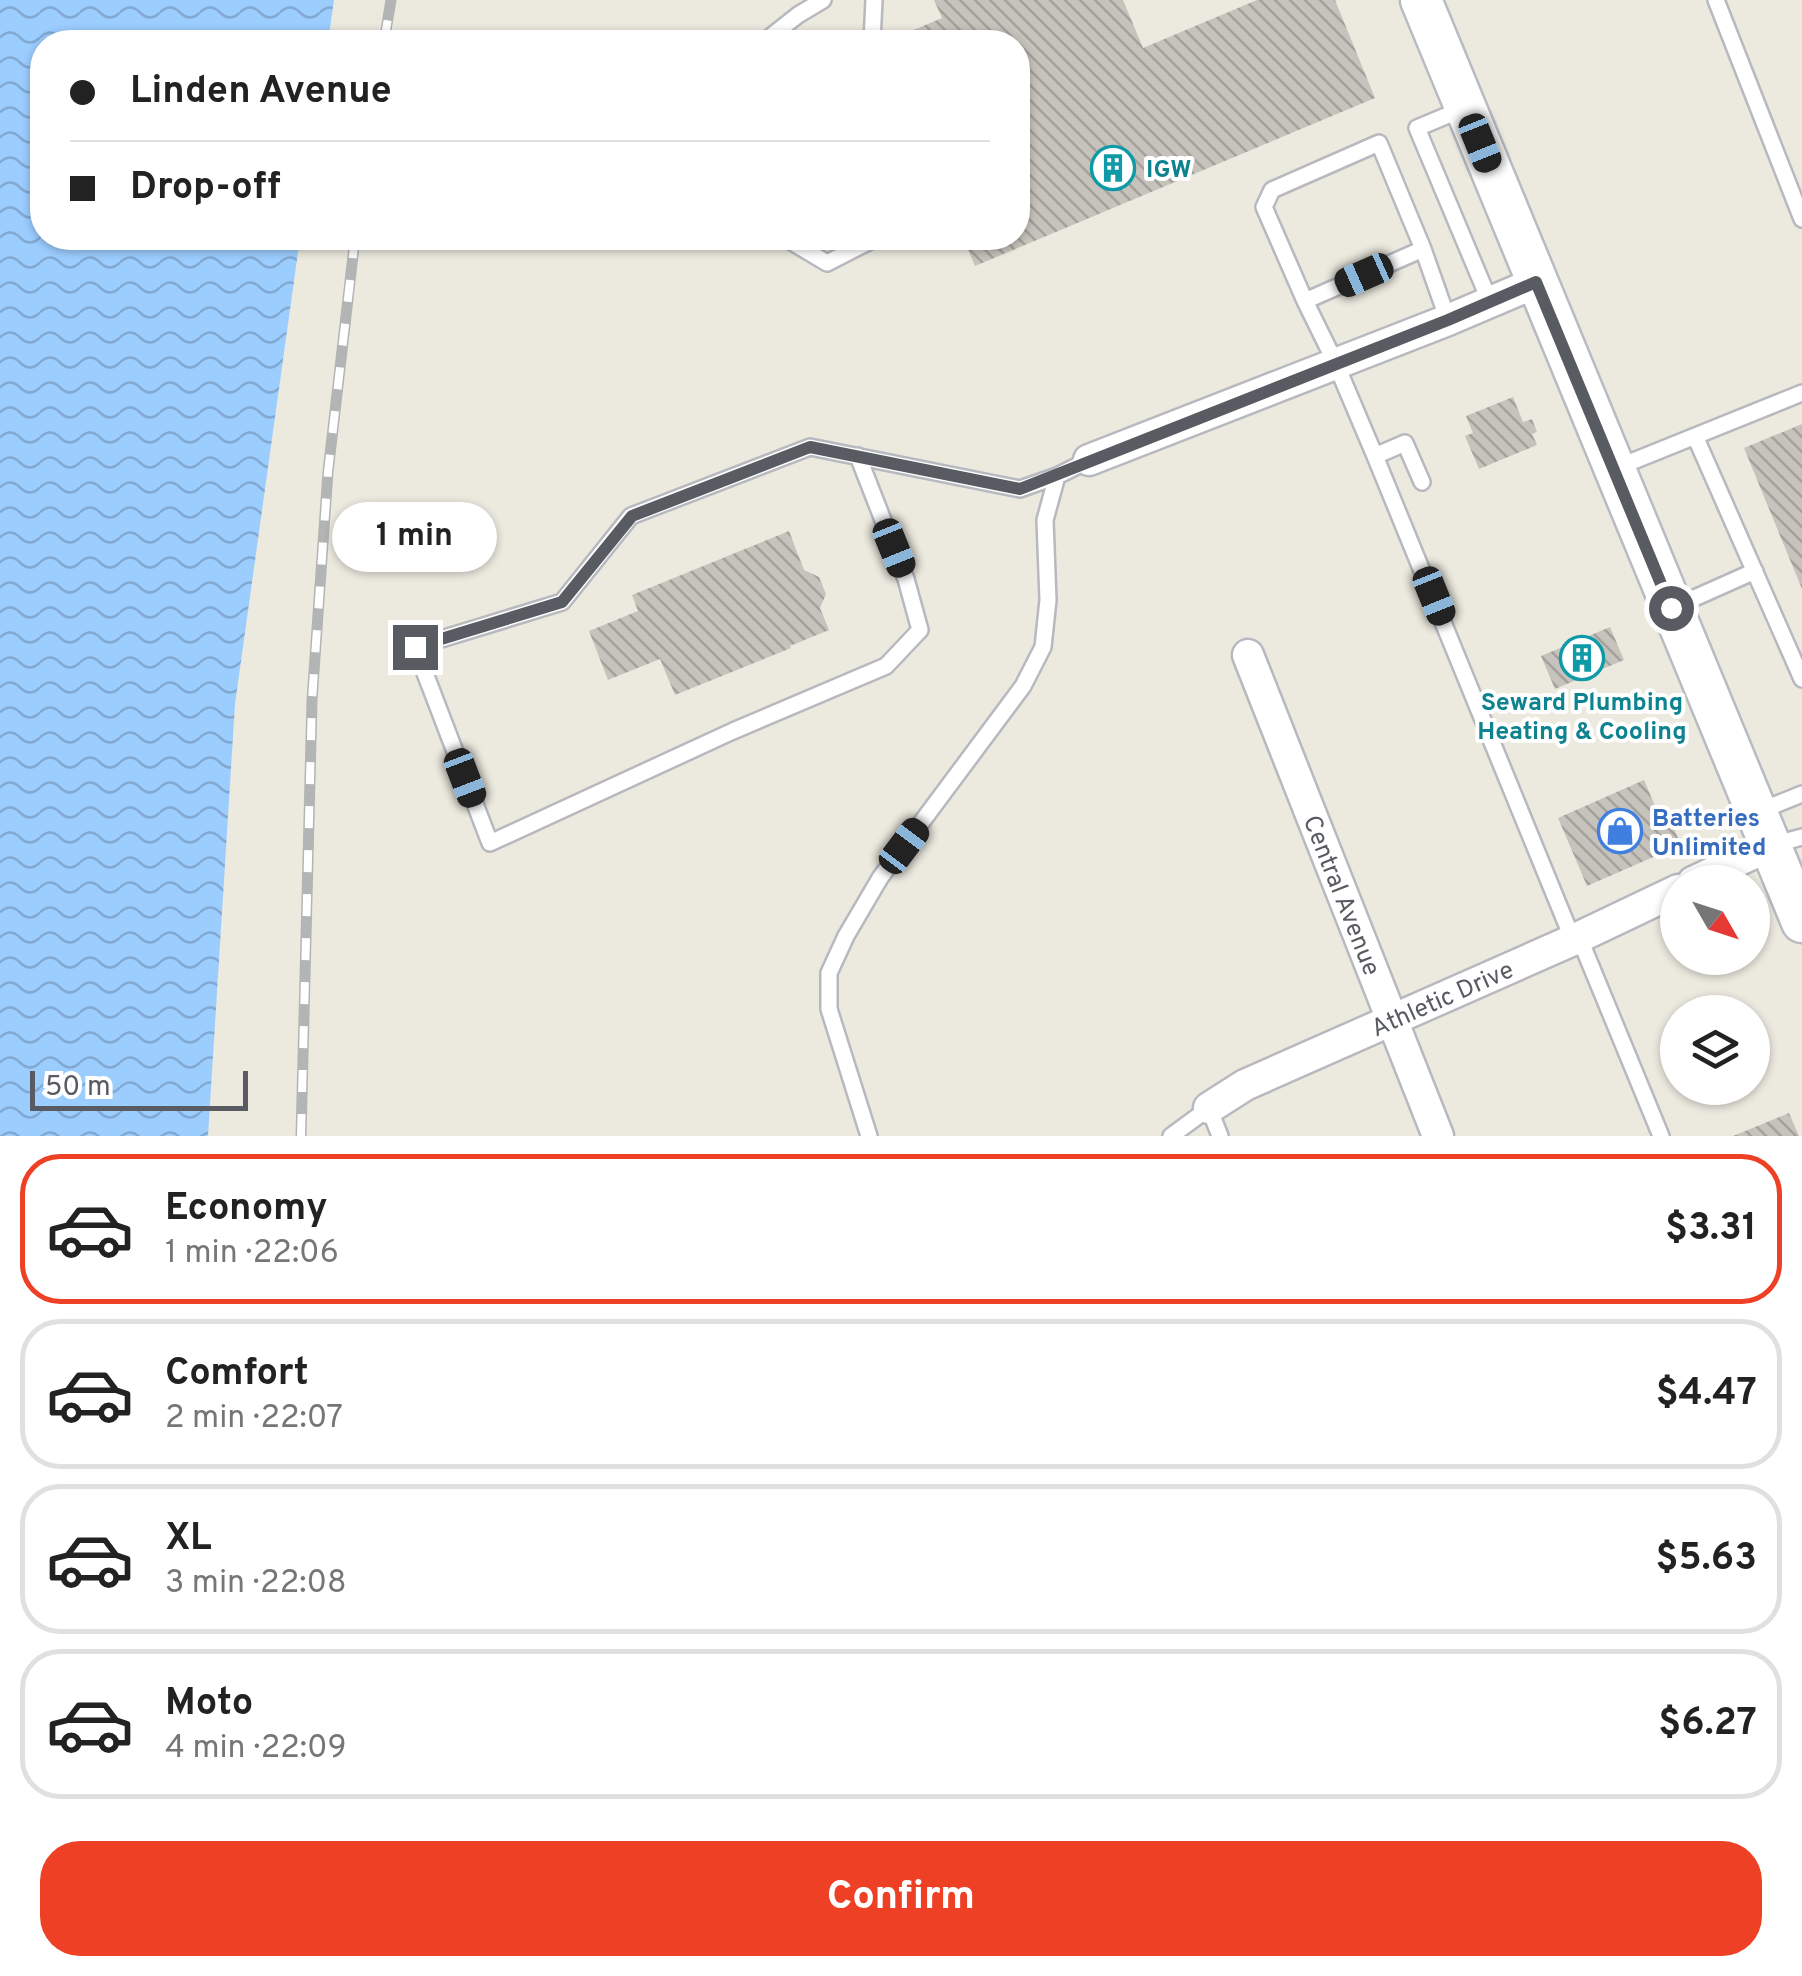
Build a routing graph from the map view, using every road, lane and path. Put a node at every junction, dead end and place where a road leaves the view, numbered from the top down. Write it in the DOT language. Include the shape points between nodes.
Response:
graph roads {
  1 [pos="823,0"];
  2 [pos="874,0"];
  3 [pos="1421,0"];
  4 [pos="1716,0"];
  5 [pos="779,30"];
  6 [pos="873,30"];
  7 [pos="1465,108"];
  8 [pos="1802,219"];
  9 [pos="1423,249"];
  10 [pos="806,250"];
  11 [pos="852,250"];
  12 [pos="1536,282"];
  13 [pos="1305,300"];
  14 [pos="1490,302"];
  15 [pos="1448,320"];
  16 [pos="1336,364"];
  17 [pos="1802,392"];
  18 [pos="1695,436"];
  19 [pos="858,456"];
  20 [pos="1376,456"];
  21 [pos="1089,460"];
  22 [pos="1614,468"];
  23 [pos="1056,476"];
  24 [pos="1422,482"];
  25 [pos="1755,571"];
  26 [pos="1671,608"];
  27 [pos="1248,655"];
  28 [pos="1802,679"];
  29 [pos="1802,794"];
  30 [pos="1777,832"];
  31 [pos="1722,865"];
  32 [pos="1660,899"];
  33 [pos="1802,922"];
  34 [pos="1576,939"];
  35 [pos="1392,1021"];
  36 [pos="1214,1122"];
  37 [pos="869,1136"];
  38 [pos="1171,1136"];
  39 [pos="1438,1136"];
  40 [pos="1661,1136"];
  1 -- 5 [label="lane"];
  2 -- 6 [label="lane"];
  3 -- 7 [label="main road"];
  4 -- 8 [label="lane"];
  7 -- 12 [label="main road"];
  7 -- 14 [label="lane" via="1417,128"];
  9 -- 13 [label="lane"];
  9 -- 13 [label="lane" via="1379,143 1272,190 1264,207"];
  9 -- 15 [label="lane"];
  10 -- 11 [label="lane" via="827,262"];
  12 -- 14 [label="street"];
  12 -- 22 [label="main road"];
  13 -- 16 [label="lane"];
  14 -- 15 [label="street"];
  15 -- 16 [label="street"];
  16 -- 20 [label="lane"];
  16 -- 21 [label="street"];
  17 -- 18 [label="lane"];
  18 -- 22 [label="lane"];
  18 -- 25 [label="lane"];
  19 -- 19 [label="lane" via="810,447 632,516 562,602 415,647 490,843 886,666 920,630"];
  19 -- 23 [label="lane" via="1020,489"];
  20 -- 24 [label="lane" via="1405,443"];
  20 -- 34 [label="lane"];
  21 -- 23 [label="lane"];
  22 -- 26 [label="main road"];
  23 -- 37 [label="lane" via="1045,520 1043,647 1023,686 880,878 829,973 829,1009"];
  25 -- 26 [label="lane"];
  25 -- 28 [label="lane"];
  26 -- 30 [label="main road"];
  27 -- 35 [label="street, Central Avenue"];
  29 -- 30 [label="lane"];
  30 -- 31 [label="street"];
  30 -- 33 [label="main road"];
  32 -- 34 [label="street, Athletic Drive"];
  34 -- 35 [label="street, Athletic Drive"];
  34 -- 40 [label="lane"];
  35 -- 36 [label="street, Athletic Drive" via="1245,1085"];
  35 -- 39 [label="street, Central Avenue"];
  36 -- 38 [label="lane"];
}
